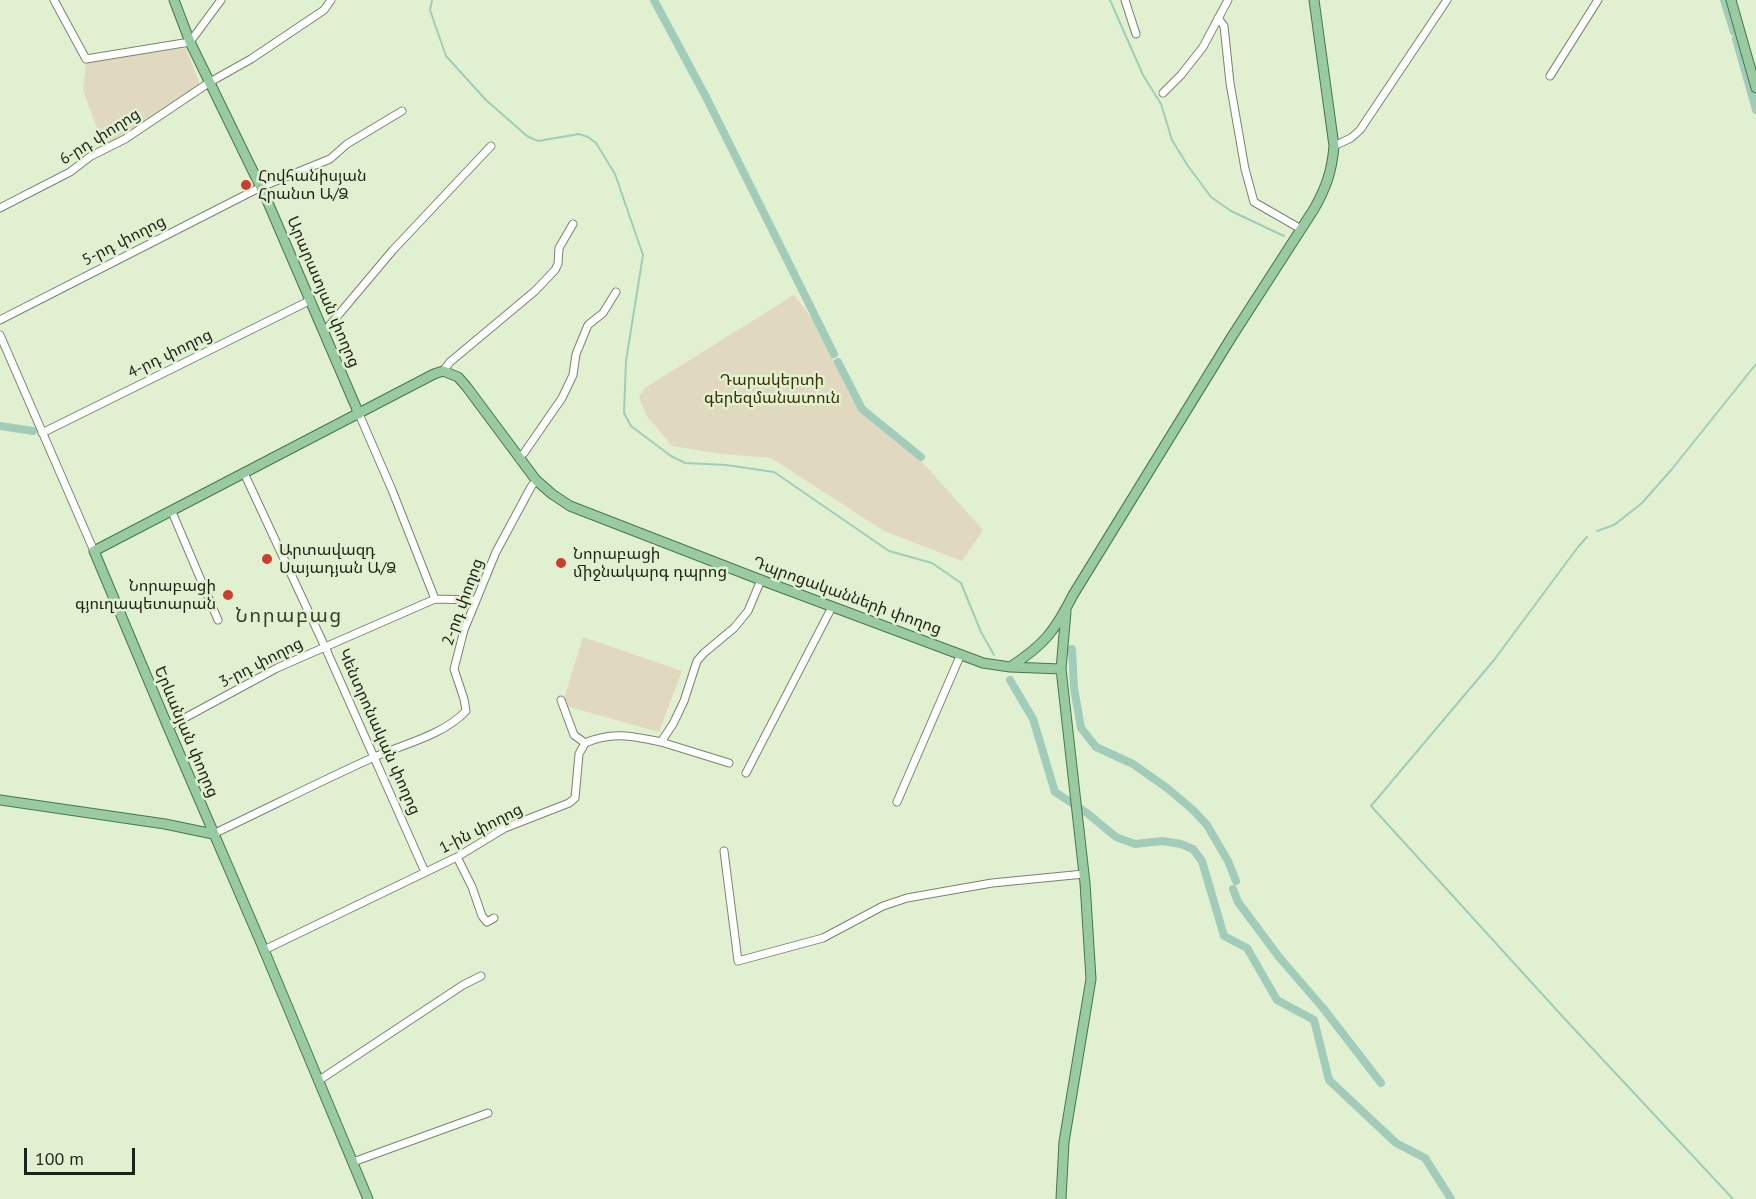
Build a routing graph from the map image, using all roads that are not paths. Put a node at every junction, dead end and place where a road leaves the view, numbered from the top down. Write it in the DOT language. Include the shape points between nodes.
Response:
graph roads {
  1 [pos="54,0"];
  2 [pos="174,0"];
  3 [pos="221,0"];
  4 [pos="331,0"];
  5 [pos="1125,0"];
  6 [pos="1228,0"];
  7 [pos="1314,0"];
  8 [pos="1447,0"];
  9 [pos="1598,0"];
  10 [pos="1731,0"];
  11 [pos="1218,18"];
  12 [pos="1136,34"];
  13 [pos="190,42"];
  14 [pos="1550,76"];
  15 [pos="210,82"];
  16 [pos="1756,88"];
  17 [pos="1163,93"];
  18 [pos="402,111"];
  19 [pos="490,146"];
  20 [pos="1334,146"];
  21 [pos="261,187"];
  22 [pos="0,208"];
  23 [pos="573,224"];
  24 [pos="1301,229"];
  25 [pos="616,292"];
  26 [pos="311,300"];
  27 [pos="0,320"];
  28 [pos="324,332"];
  29 [pos="0,334"];
  30 [pos="443,371"];
  31 [pos="359,414"];
  32 [pos="42,433"];
  33 [pos="519,457"];
  34 [pos="244,473"];
  35 [pos="536,480"];
  36 [pos="172,512"];
  37 [pos="94,551"];
  38 [pos="761,580"];
  39 [pos="435,599"];
  40 [pos="476,600"];
  41 [pos="832,607"];
  42 [pos="1067,608"];
  43 [pos="218,620"];
  44 [pos="325,647"];
  45 [pos="961,654"];
  46 [pos="1010,667"];
  47 [pos="1061,669"];
  48 [pos="561,700"];
  49 [pos="168,727"];
  50 [pos="661,742"];
  51 [pos="585,743"];
  52 [pos="374,758"];
  53 [pos="729,763"];
  54 [pos="746,773"];
  55 [pos="0,800"];
  56 [pos="897,802"];
  57 [pos="213,834"];
  58 [pos="724,851"];
  59 [pos="457,857"];
  60 [pos="425,872"];
  61 [pos="1084,874"];
  62 [pos="494,918"];
  63 [pos="264,950"];
  64 [pos="481,976"];
  65 [pos="318,1080"];
  66 [pos="488,1113"];
  67 [pos="353,1162"];
  68 [pos="368,1199"];
  69 [pos="1061,1199"];
  1 -- 13 [label="street" via="86,59"];
  2 -- 13 [label="main road, Արարատյան փողոց"];
  3 -- 13 [label="street"];
  4 -- 15 [label="street, 6-րդ փողոց" via="324,10"];
  5 -- 12 [label="street"];
  6 -- 11 [label="street"];
  7 -- 20 [label="main road"];
  8 -- 20 [label="street" via="1360,130"];
  9 -- 14 [label="street"];
  10 -- 16 [label="main road"];
  11 -- 17 [label="street" via="1203,46"];
  11 -- 24 [label="street" via="1224,26 1230,83 1254,202"];
  13 -- 15 [label="main road, Արարատյան փողոց"];
  15 -- 21 [label="main road, Արարատյան փողոց"];
  15 -- 22 [label="street, 6-րդ փողոց" via="125,140"];
  18 -- 21 [label="street, 5-րդ փողոց" via="347,144 330,159"];
  19 -- 28 [label="street" via="393,250"];
  20 -- 24 [label="main road" via="1326,188"];
  21 -- 26 [label="main road, Արարատյան փողոց"];
  21 -- 27 [label="street, 5-րդ փողոց"];
  23 -- 30 [label="street" via="559,248 555,270"];
  24 -- 42 [label="main road"];
  25 -- 33 [label="street" via="603,312 588,325 562,398"];
  26 -- 28 [label="main road, Արարատյան փողոց"];
  26 -- 32 [label="street, 4-րդ փողոց"];
  28 -- 31 [label="main road, Արարատյան փողոց"];
  29 -- 32 [label="street"];
  30 -- 31 [label="main road"];
  30 -- 33 [label="main road, Դպրոցականների փողոց" via="458,377 466,386"];
  31 -- 34 [label="main road"];
  31 -- 39 [label="street, Արարատյան փողոց"];
  32 -- 37 [label="street"];
  33 -- 35 [label="main road, Դպրոցականների փողոց"];
  34 -- 36 [label="main road"];
  34 -- 44 [label="street, Կենտրոնական փողոց"];
  35 -- 38 [label="main road, Դպրոցականների փողոց" via="570,506"];
  35 -- 40 [label="street, 2-րդ փողոց" via="496,552"];
  36 -- 37 [label="main road"];
  36 -- 43 [label="street"];
  37 -- 49 [label="main road, Երևանյան փողոց"];
  38 -- 41 [label="main road, Դպրոցականների փողոց"];
  38 -- 50 [label="street" via="748,611 697,662 684,701"];
  39 -- 40 [label="street"];
  39 -- 44 [label="street, 3-րդ փողոց"];
  40 -- 52 [label="street, 2-րդ փողոց" via="454,669 466,711 458,720 431,734"];
  41 -- 45 [label="main road, Դպրոցականների փողոց"];
  41 -- 54 [label="street"];
  42 -- 46 [label="main road" via="1052,633"];
  42 -- 47 [label="main road"];
  44 -- 49 [label="street, 3-րդ փողոց" via="277,668"];
  44 -- 52 [label="street, Կենտրոնական փողոց"];
  45 -- 46 [label="main road, Դպրոցականների փողոց" via="983,663"];
  45 -- 56 [label="street"];
  46 -- 47 [label="main road, Դպրոցականների փողոց"];
  47 -- 61 [label="main road"];
  48 -- 51 [label="street" via="574,735"];
  49 -- 57 [label="main road, Երևանյան փողոց"];
  50 -- 51 [label="street" via="616,735"];
  50 -- 53 [label="street"];
  51 -- 59 [label="street, 1-ին փողոց" via="579,754 575,798 570,803 524,819"];
  52 -- 57 [label="street, 2-րդ փողոց"];
  52 -- 60 [label="street, Կենտրոնական փողոց"];
  55 -- 57 [label="main road"];
  57 -- 63 [label="main road, Երևանյան փողոց"];
  58 -- 61 [label="street" via="738,961 823,938 883,906 907,898 992,883"];
  59 -- 60 [label="street, 1-ին փողոց"];
  59 -- 62 [label="street" via="482,916 487,922"];
  60 -- 63 [label="street, 1-ին փողոց"];
  61 -- 69 [label="main road" via="1091,980 1064,1142"];
  63 -- 65 [label="main road, Երևանյան փողոց"];
  64 -- 65 [label="street"];
  65 -- 67 [label="main road, Երևանյան փողոց"];
  66 -- 67 [label="street"];
  67 -- 68 [label="main road, Երևանյան փողոց"];
}
